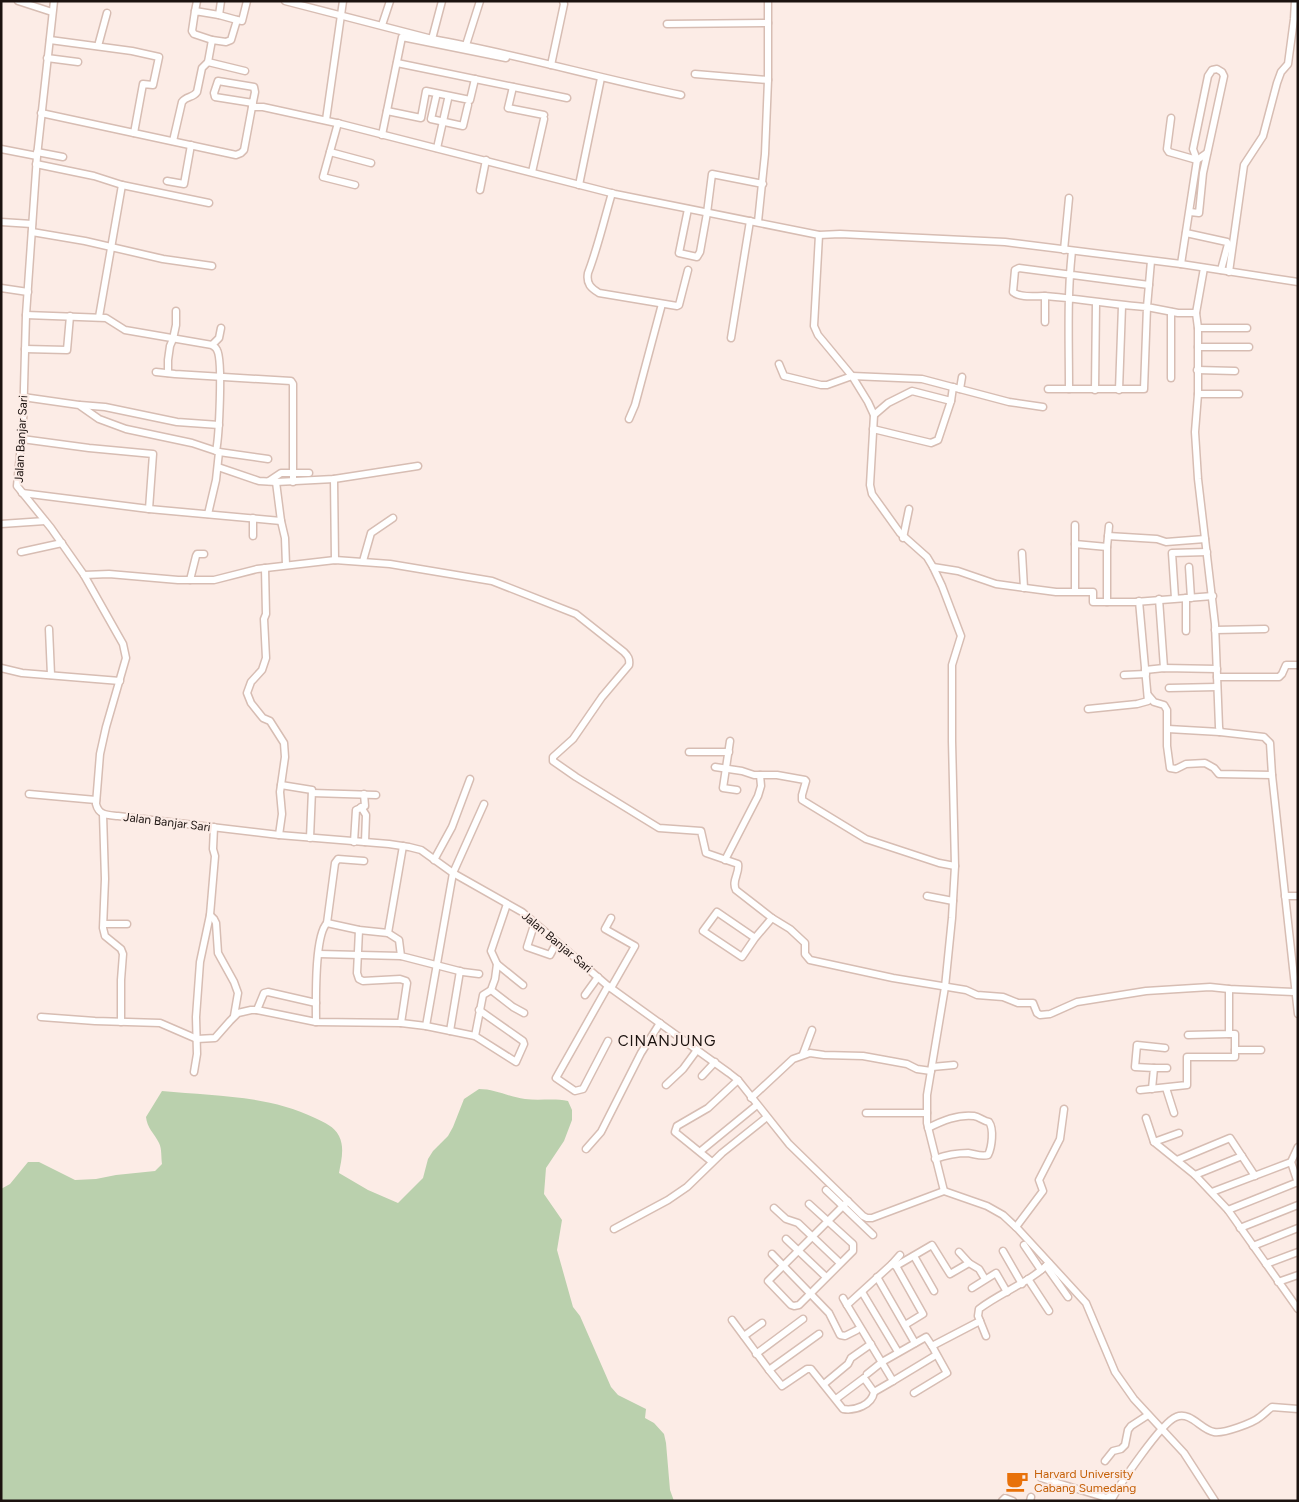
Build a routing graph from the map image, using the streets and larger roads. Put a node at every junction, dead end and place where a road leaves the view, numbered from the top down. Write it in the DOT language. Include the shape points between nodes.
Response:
graph roads {
  1 [pos="18,1"];
  2 [pos="54,1"];
  3 [pos="197,1"];
  4 [pos="221,1"];
  5 [pos="247,1"];
  6 [pos="285,1"];
  7 [pos="343,1"];
  8 [pos="390,1"];
  9 [pos="442,1"];
  10 [pos="480,1"];
  11 [pos="563,1"];
  12 [pos="768,1"];
  13 [pos="1295,2"];
  14 [pos="195,11"];
  15 [pos="52,12"];
  16 [pos="107,13"];
  17 [pos="219,15"];
  18 [pos="340,15"];
  19 [pos="237,20"];
  20 [pos="768,23"];
  21 [pos="667,24"];
  22 [pos="382,25"];
  23 [pos="432,39"];
  24 [pos="50,40"];
  25 [pos="212,40"];
  26 [pos="466,45"];
  27 [pos="98,46"];
  28 [pos="1290,48"];
  29 [pos="1298,48"];
  30 [pos="47,58"];
  31 [pos="78,62"];
  32 [pos="208,62"];
  33 [pos="397,63"];
  34 [pos="536,64"];
  35 [pos="551,65"];
  36 [pos="246,71"];
  37 [pos="695,74"];
  38 [pos="601,78"];
  39 [pos="475,79"];
  40 [pos="768,80"];
  41 [pos="512,87"];
  42 [pos="681,95"];
  43 [pos="436,97"];
  44 [pos="568,98"];
  45 [pos="448,99"];
  46 [pos="253,105"];
  47 [pos="468,105"];
  48 [pos="387,111"];
  49 [pos="41,113"];
  50 [pos="1171,118"];
  51 [pos="326,120"];
  52 [pos="443,122"];
  53 [pos="338,123"];
  54 [pos="134,133"];
  55 [pos="382,134"];
  56 [pos="173,141"];
  57 [pos="191,146"];
  58 [pos="437,148"];
  59 [pos="1,149"];
  60 [pos="330,152"];
  61 [pos="1207,153"];
  62 [pos="37,154"];
  63 [pos="63,157"];
  64 [pos="486,160"];
  65 [pos="1197,160"];
  66 [pos="371,163"];
  67 [pos="36,164"];
  68 [pos="532,172"];
  69 [pos="167,181"];
  70 [pos="184,184"];
  71 [pos="763,184"];
  72 [pos="122,185"];
  73 [pos="355,185"];
  74 [pos="579,185"];
  75 [pos="480,190"];
  76 [pos="612,193"];
  77 [pos="182,197"];
  78 [pos="1069,198"];
  79 [pos="209,203"];
  80 [pos="688,209"];
  81 [pos="1190,212"];
  82 [pos="707,213"];
  83 [pos="750,220"];
  84 [pos="1,222"];
  85 [pos="758,222"];
  86 [pos="32,224"];
  87 [pos="32,232"];
  88 [pos="1186,233"];
  89 [pos="819,235"];
  90 [pos="112,247"];
  91 [pos="1064,250"];
  92 [pos="1072,251"];
  93 [pos="1151,261"];
  94 [pos="1181,264"];
  95 [pos="212,266"];
  96 [pos="1204,268"];
  97 [pos="688,270"];
  98 [pos="1221,270"];
  99 [pos="1229,272"];
  100 [pos="1071,274"];
  101 [pos="1298,282"];
  102 [pos="1149,285"];
  103 [pos="1,288"];
  104 [pos="28,292"];
  105 [pos="1045,296"];
  106 [pos="1070,299"];
  107 [pos="1096,303"];
  108 [pos="662,304"];
  109 [pos="1122,306"];
  110 [pos="1147,307"];
  111 [pos="176,311"];
  112 [pos="1171,312"];
  113 [pos="1196,313"];
  114 [pos="26,315"];
  115 [pos="70,316"];
  116 [pos="99,317"];
  117 [pos="1045,322"];
  118 [pos="221,328"];
  119 [pos="1198,328"];
  120 [pos="1247,328"];
  121 [pos="173,338"];
  122 [pos="731,338"];
  123 [pos="212,345"];
  124 [pos="1198,347"];
  125 [pos="1249,347"];
  126 [pos="25,350"];
  127 [pos="779,364"];
  128 [pos="1197,370"];
  129 [pos="1235,371"];
  130 [pos="156,372"];
  131 [pos="168,373"];
  132 [pos="220,376"];
  133 [pos="852,376"];
  134 [pos="962,377"];
  135 [pos="1171,378"];
  136 [pos="956,388"];
  137 [pos="1048,389"];
  138 [pos="1069,389"];
  139 [pos="1095,390"];
  140 [pos="1119,390"];
  141 [pos="1198,394"];
  142 [pos="1239,394"];
  143 [pos="24,397"];
  144 [pos="951,401"];
  145 [pos="79,405"];
  146 [pos="1043,407"];
  147 [pos="874,415"];
  148 [pos="629,419"];
  149 [pos="218,425"];
  150 [pos="873,429"];
  151 [pos="22,439"];
  152 [pos="218,451"];
  153 [pos="268,459"];
  154 [pos="418,466"];
  155 [pos="218,467"];
  156 [pos="292,473"];
  157 [pos="309,473"];
  158 [pos="334,479"];
  159 [pos="273,481"];
  160 [pos="293,482"];
  161 [pos="22,493"];
  162 [pos="149,509"];
  163 [pos="909,509"];
  164 [pos="208,514"];
  165 [pos="253,518"];
  166 [pos="393,518"];
  167 [pos="281,520"];
  168 [pos="45,521"];
  169 [pos="1,524"];
  170 [pos="1075,525"];
  171 [pos="1109,526"];
  172 [pos="253,536"];
  173 [pos="1108,536"];
  174 [pos="904,538"];
  175 [pos="1205,538"];
  176 [pos="62,543"];
  177 [pos="1075,544"];
  178 [pos="1107,547"];
  179 [pos="21,552"];
  180 [pos="1207,552"];
  181 [pos="1022,553"];
  182 [pos="204,554"];
  183 [pos="335,560"];
  184 [pos="363,561"];
  185 [pos="286,565"];
  186 [pos="933,567"];
  187 [pos="1189,567"];
  188 [pos="265,568"];
  189 [pos="84,575"];
  190 [pos="190,580"];
  191 [pos="1024,588"];
  192 [pos="1075,591"];
  193 [pos="1213,596"];
  194 [pos="1175,598"];
  195 [pos="1188,598"];
  196 [pos="1159,599"];
  197 [pos="1138,601"];
  198 [pos="1107,602"];
  199 [pos="49,629"];
  200 [pos="1265,629"];
  201 [pos="1215,630"];
  202 [pos="1186,631"];
  203 [pos="1298,665"];
  204 [pos="1,668"];
  205 [pos="1164,668"];
  206 [pos="1217,669"];
  207 [pos="1146,672"];
  208 [pos="51,675"];
  209 [pos="1124,675"];
  210 [pos="1217,676"];
  211 [pos="120,681"];
  212 [pos="1217,687"];
  213 [pos="1169,688"];
  214 [pos="1148,695"];
  215 [pos="1088,709"];
  216 [pos="1168,728"];
  217 [pos="1220,732"];
  218 [pos="730,742"];
  219 [pos="689,752"];
  220 [pos="729,752"];
  221 [pos="715,767"];
  222 [pos="726,769"];
  223 [pos="1272,775"];
  224 [pos="760,776"];
  225 [pos="470,779"];
  226 [pos="281,786"];
  227 [pos="737,790"];
  228 [pos="312,793"];
  229 [pos="29,794"];
  230 [pos="364,794"];
  231 [pos="376,794"];
  232 [pos="96,800"];
  233 [pos="484,804"];
  234 [pos="361,807"];
  235 [pos="102,814"];
  236 [pos="214,827"];
  237 [pos="279,835"];
  238 [pos="310,838"];
  239 [pos="354,842"];
  240 [pos="366,842"];
  241 [pos="403,846"];
  242 [pos="434,860"];
  243 [pos="725,860"];
  244 [pos="364,861"];
  245 [pos="955,866"];
  246 [pos="453,873"];
  247 [pos="927,896"];
  248 [pos="1285,896"];
  249 [pos="1298,896"];
  250 [pos="953,901"];
  251 [pos="507,904"];
  252 [pos="210,915"];
  253 [pos="612,918"];
  254 [pos="772,918"];
  255 [pos="535,922"];
  256 [pos="327,923"];
  257 [pos="104,924"];
  258 [pos="127,924"];
  259 [pos="359,930"];
  260 [pos="388,933"];
  261 [pos="756,938"];
  262 [pos="557,942"];
  263 [pos="319,954"];
  264 [pos="358,955"];
  265 [pos="401,956"];
  266 [pos="498,964"];
  267 [pos="436,965"];
  268 [pos="460,971"];
  269 [pos="479,974"];
  270 [pos="598,977"];
  271 [pos="523,985"];
  272 [pos="945,986"];
  273 [pos="610,987"];
  274 [pos="491,990"];
  275 [pos="1229,990"];
  276 [pos="1294,992"];
  277 [pos="585,996"];
  278 [pos="316,1003"];
  279 [pos="257,1010"];
  280 [pos="479,1010"];
  281 [pos="524,1013"];
  282 [pos="1298,1014"];
  283 [pos="234,1016"];
  284 [pos="41,1017"];
  285 [pos="122,1022"];
  286 [pos="316,1022"];
  287 [pos="401,1023"];
  288 [pos="660,1023"];
  289 [pos="426,1026"];
  290 [pos="812,1030"];
  291 [pos="450,1031"];
  292 [pos="1229,1034"];
  293 [pos="1188,1035"];
  294 [pos="475,1036"];
  295 [pos="197,1039"];
  296 [pos="608,1041"];
  297 [pos="1165,1048"];
  298 [pos="697,1050"];
  299 [pos="1235,1050"];
  300 [pos="1261,1050"];
  301 [pos="803,1054"];
  302 [pos="715,1062"];
  303 [pos="954,1066"];
  304 [pos="1154,1068"];
  305 [pos="1167,1068"];
  306 [pos="931,1069"];
  307 [pos="194,1072"];
  308 [pos="702,1076"];
  309 [pos="738,1080"];
  310 [pos="666,1086"];
  311 [pos="1166,1088"];
  312 [pos="1152,1089"];
  313 [pos="1140,1090"];
  314 [pos="751,1098"];
  315 [pos="757,1105"];
  316 [pos="1064,1109"];
  317 [pos="866,1113"];
  318 [pos="927,1113"];
  319 [pos="1174,1113"];
  320 [pos="767,1117"];
  321 [pos="1146,1118"];
  322 [pos="928,1128"];
  323 [pos="1179,1133"];
  324 [pos="1154,1142"];
  325 [pos="1298,1147"];
  326 [pos="586,1149"];
  327 [pos="702,1150"];
  328 [pos="1242,1156"];
  329 [pos="935,1159"];
  330 [pos="1177,1160"];
  331 [pos="712,1162"];
  332 [pos="1291,1162"];
  333 [pos="1195,1175"];
  334 [pos="1255,1176"];
  335 [pos="1298,1182"];
  336 [pos="826,1190"];
  337 [pos="944,1191"];
  338 [pos="1212,1192"];
  339 [pos="809,1204"];
  340 [pos="846,1204"];
  341 [pos="1298,1205"];
  342 [pos="774,1208"];
  343 [pos="1228,1210"];
  344 [pos="828,1222"];
  345 [pos="1016,1227"];
  346 [pos="1240,1228"];
  347 [pos="1298,1228"];
  348 [pos="614,1229"];
  349 [pos="873,1236"];
  350 [pos="812,1237"];
  351 [pos="786,1239"];
  352 [pos="1024,1245"];
  353 [pos="1253,1246"];
  354 [pos="798,1251"];
  355 [pos="1003,1251"];
  356 [pos="959,1252"];
  357 [pos="1298,1252"];
  358 [pos="772,1254"];
  359 [pos="900,1255"];
  360 [pos="914,1256"];
  361 [pos="840,1263"];
  362 [pos="969,1263"];
  363 [pos="1266,1264"];
  364 [pos="894,1265"];
  365 [pos="783,1266"];
  366 [pos="1045,1266"];
  367 [pos="1298,1275"];
  368 [pos="826,1277"];
  369 [pos="878,1277"];
  370 [pos="985,1279"];
  371 [pos="1025,1282"];
  372 [pos="1278,1282"];
  373 [pos="972,1288"];
  374 [pos="934,1291"];
  375 [pos="862,1292"];
  376 [pos="1007,1292"];
  377 [pos="810,1293"];
  378 [pos="1068,1297"];
  379 [pos="843,1298"];
  380 [pos="1295,1299"];
  381 [pos="847,1305"];
  382 [pos="1298,1309"];
  383 [pos="1049,1311"];
  384 [pos="803,1319"];
  385 [pos="732,1320"];
  386 [pos="980,1321"];
  387 [pos="762,1323"];
  388 [pos="905,1325"];
  389 [pos="857,1330"];
  390 [pos="818,1334"];
  391 [pos="744,1336"];
  392 [pos="986,1336"];
  393 [pos="915,1343"];
  394 [pos="871,1344"];
  395 [pos="932,1346"];
  396 [pos="898,1352"];
  397 [pos="756,1354"];
  398 [pos="936,1355"];
  399 [pos="882,1362"];
  400 [pos="769,1370"];
  401 [pos="867,1374"];
  402 [pos="893,1380"];
  403 [pos="824,1384"];
  404 [pos="874,1392"];
  405 [pos="914,1393"];
  406 [pos="836,1399"];
  407 [pos="1298,1410"];
  408 [pos="1148,1415"];
  409 [pos="1162,1429"];
  410 [pos="1104,1461"];
  411 [pos="1041,1478"];
  412 [pos="1113,1498"];
  413 [pos="1002,1501"];
  414 [pos="1013,1501"];
  415 [pos="1215,1501"];
  1 -- 15 [label="street"];
  2 -- 15 [label="street, Jalan Banjar Sari"];
  3 -- 14 [label="street"];
  4 -- 17 [label="street"];
  5 -- 19 [label="street" via="242,21"];
  6 -- 18 [label="street"];
  7 -- 18 [label="street"];
  8 -- 22 [label="street"];
  9 -- 23 [label="street"];
  10 -- 26 [label="street"];
  11 -- 35 [label="street"];
  12 -- 20 [label="street"];
  13 -- 28 [label="street"];
  14 -- 17 [label="street"];
  14 -- 25 [label="street" via="192,31"];
  15 -- 24 [label="street, Jalan Banjar Sari"];
  16 -- 27 [label="street"];
  17 -- 19 [label="street"];
  18 -- 22 [label="street"];
  18 -- 51 [label="street"];
  19 -- 25 [label="street" via="230,41"];
  20 -- 21 [label="street"];
  20 -- 40 [label="street"];
  22 -- 23 [label="street"];
  23 -- 26 [label="street"];
  24 -- 27 [label="street"];
  24 -- 30 [label="street, Jalan Banjar Sari"];
  25 -- 32 [label="street"];
  26 -- 35 [label="street"];
  27 -- 54 [label="street" via="159,57 153,85 142,85"];
  28 -- 29 [label="street"];
  28 -- 99 [label="street" via="1288,64 1277,82 1262,136 1244,165"];
  30 -- 31 [label="street"];
  30 -- 49 [label="street, Jalan Banjar Sari"];
  32 -- 36 [label="street"];
  32 -- 56 [label="street" via="202,68 197,92 182,102"];
  33 -- 34 [label="street" via="402,37"];
  33 -- 39 [label="street"];
  33 -- 48 [label="street"];
  35 -- 38 [label="street"];
  37 -- 40 [label="street"];
  38 -- 42 [label="street"];
  38 -- 74 [label="street"];
  39 -- 41 [label="street"];
  39 -- 48 [label="street" via="470,100 426,91 420,118"];
  40 -- 71 [label="street"];
  41 -- 44 [label="street"];
  41 -- 68 [label="street" via="508,108 544,117"];
  43 -- 52 [label="street" via="431,119"];
  45 -- 52 [label="street"];
  46 -- 46 [label="street" via="215,97 218,81 254,87"];
  46 -- 51 [label="street"];
  46 -- 57 [label="street" via="244,150 240,154 230,155"];
  47 -- 52 [label="street" via="463,126"];
  48 -- 55 [label="street"];
  49 -- 54 [label="street"];
  49 -- 62 [label="street, Jalan Banjar Sari"];
  50 -- 65 [label="street" via="1167,150"];
  51 -- 53 [label="street"];
  52 -- 58 [label="street"];
  53 -- 55 [label="street"];
  53 -- 60 [label="street"];
  54 -- 56 [label="street"];
  55 -- 58 [label="street"];
  56 -- 57 [label="street"];
  57 -- 70 [label="street"];
  58 -- 64 [label="street"];
  59 -- 62 [label="street"];
  60 -- 66 [label="street"];
  60 -- 73 [label="street" via="323,177"];
  61 -- 65 [label="street"];
  61 -- 65 [label="street" via="1224,76 1217,69 1208,76 1193,149"];
  61 -- 81 [label="street" via="1199,213"];
  62 -- 63 [label="street"];
  62 -- 67 [label="street, Jalan Banjar Sari"];
  64 -- 68 [label="street"];
  64 -- 75 [label="street"];
  65 -- 81 [label="street"];
  67 -- 72 [label="street"];
  67 -- 86 [label="street, Jalan Banjar Sari"];
  68 -- 74 [label="street"];
  69 -- 70 [label="street"];
  70 -- 77 [label="street"];
  71 -- 82 [label="street" via="712,174"];
  71 -- 85 [label="street"];
  72 -- 77 [label="street"];
  72 -- 90 [label="street"];
  74 -- 76 [label="street"];
  76 -- 80 [label="street"];
  76 -- 108 [label="street" via="587,280 599,293"];
  77 -- 79 [label="street"];
  78 -- 91 [label="street"];
  80 -- 82 [label="street"];
  80 -- 82 [label="street" via="679,253 698,256"];
  81 -- 88 [label="street"];
  82 -- 83 [label="street"];
  83 -- 85 [label="street"];
  83 -- 122 [label="street"];
  84 -- 86 [label="street"];
  85 -- 89 [label="street"];
  86 -- 87 [label="street, Jalan Banjar Sari"];
  87 -- 90 [label="street"];
  87 -- 104 [label="street, Jalan Banjar Sari"];
  88 -- 94 [label="street"];
  88 -- 98 [label="street" via="1227,242"];
  89 -- 91 [label="street" via="978,241"];
  89 -- 133 [label="street" via="814,326"];
  90 -- 95 [label="street"];
  90 -- 116 [label="street"];
  91 -- 92 [label="street"];
  92 -- 93 [label="street"];
  92 -- 100 [label="street"];
  93 -- 94 [label="street"];
  93 -- 102 [label="street"];
  94 -- 96 [label="street"];
  96 -- 98 [label="street"];
  96 -- 113 [label="street"];
  97 -- 108 [label="street" via="679,305"];
  98 -- 99 [label="street"];
  99 -- 101 [label="street"];
  100 -- 102 [label="street"];
  100 -- 105 [label="street" via="1016,268 1015,294"];
  100 -- 106 [label="street"];
  102 -- 110 [label="street"];
  103 -- 104 [label="street"];
  104 -- 114 [label="street, Jalan Banjar Sari"];
  105 -- 106 [label="street"];
  105 -- 117 [label="street"];
  106 -- 107 [label="street"];
  106 -- 138 [label="street"];
  107 -- 109 [label="street"];
  107 -- 139 [label="street"];
  108 -- 148 [label="street"];
  109 -- 110 [label="street"];
  109 -- 140 [label="street"];
  110 -- 112 [label="street"];
  110 -- 140 [label="street" via="1144,389"];
  111 -- 121 [label="street"];
  112 -- 113 [label="street"];
  112 -- 135 [label="street"];
  113 -- 119 [label="street"];
  114 -- 115 [label="street"];
  114 -- 126 [label="street, Jalan Banjar Sari"];
  115 -- 116 [label="street"];
  115 -- 126 [label="street" via="67,350"];
  116 -- 121 [label="street" via="124,330"];
  118 -- 123 [label="street" via="219,338"];
  119 -- 120 [label="street"];
  119 -- 124 [label="street"];
  121 -- 123 [label="street"];
  121 -- 131 [label="street"];
  123 -- 132 [label="street" via="217,348"];
  124 -- 125 [label="street"];
  124 -- 128 [label="street"];
  126 -- 143 [label="street, Jalan Banjar Sari"];
  127 -- 133 [label="street" via="784,376 816,385 827,385"];
  128 -- 129 [label="street"];
  128 -- 141 [label="street"];
  130 -- 131 [label="street"];
  131 -- 132 [label="street"];
  132 -- 149 [label="street"];
  132 -- 156 [label="street" via="292,382"];
  133 -- 136 [label="street" via="910,377"];
  133 -- 147 [label="street"];
  134 -- 136 [label="street"];
  136 -- 144 [label="street"];
  136 -- 146 [label="street"];
  137 -- 138 [label="street"];
  138 -- 139 [label="street"];
  139 -- 140 [label="street"];
  141 -- 142 [label="street"];
  141 -- 175 [label="street" via="1195,432"];
  143 -- 145 [label="street"];
  143 -- 151 [label="street, Jalan Banjar Sari"];
  144 -- 147 [label="street" via="912,390"];
  144 -- 150 [label="street" via="938,440 931,443"];
  145 -- 149 [label="street" via="177,422"];
  145 -- 152 [label="street" via="112,425"];
  147 -- 150 [label="street"];
  149 -- 152 [label="street"];
  150 -- 174 [label="street" via="872,494"];
  151 -- 161 [label="street, Jalan Banjar Sari" via="17,486"];
  151 -- 162 [label="street" via="152,453"];
  152 -- 153 [label="street"];
  152 -- 155 [label="street"];
  154 -- 158 [label="street"];
  155 -- 159 [label="street" via="259,481"];
  155 -- 164 [label="street"];
  156 -- 157 [label="street"];
  156 -- 159 [label="street" via="281,473"];
  156 -- 160 [label="street"];
  158 -- 160 [label="street"];
  158 -- 183 [label="street"];
  159 -- 160 [label="street"];
  159 -- 167 [label="street"];
  161 -- 162 [label="street"];
  161 -- 168 [label="street, Jalan Banjar Sari"];
  162 -- 164 [label="street"];
  163 -- 174 [label="street"];
  164 -- 165 [label="street"];
  165 -- 167 [label="street"];
  165 -- 172 [label="street"];
  166 -- 184 [label="street" via="370,535"];
  167 -- 185 [label="street"];
  168 -- 169 [label="street"];
  168 -- 176 [label="street, Jalan Banjar Sari"];
  170 -- 177 [label="street"];
  171 -- 173 [label="street"];
  173 -- 175 [label="street" via="1166,542"];
  173 -- 178 [label="street"];
  174 -- 186 [label="street"];
  175 -- 180 [label="street"];
  176 -- 179 [label="street"];
  176 -- 189 [label="street, Jalan Banjar Sari"];
  177 -- 178 [label="street"];
  177 -- 192 [label="street"];
  178 -- 198 [label="street"];
  180 -- 193 [label="street"];
  180 -- 194 [label="street" via="1172,553"];
  181 -- 191 [label="street"];
  182 -- 190 [label="street" via="196,556"];
  183 -- 184 [label="street"];
  183 -- 185 [label="street"];
  184 -- 243 [label="street" via="492,581 576,614 624,652 630,659 630,665 553,761 659,828 701,831 706,853"];
  185 -- 188 [label="street"];
  186 -- 191 [label="street"];
  186 -- 245 [label="street" via="960,636 952,666"];
  187 -- 195 [label="street"];
  188 -- 190 [label="street" via="214,580"];
  188 -- 226 [label="street" via="266,658 262,670 250,682 247,693 263,718 270,721 282,738 285,757"];
  189 -- 190 [label="street"];
  189 -- 211 [label="street, Jalan Banjar Sari" via="123,644 126,658"];
  191 -- 192 [label="street"];
  192 -- 198 [label="street" via="1093,592 1093,602"];
  193 -- 195 [label="street"];
  193 -- 201 [label="street"];
  194 -- 195 [label="street"];
  194 -- 196 [label="street"];
  195 -- 202 [label="street"];
  196 -- 197 [label="street"];
  196 -- 205 [label="street"];
  197 -- 198 [label="street"];
  197 -- 207 [label="street"];
  199 -- 208 [label="street"];
  200 -- 201 [label="street"];
  201 -- 206 [label="street"];
  203 -- 210 [label="street" via="1286,665 1279,677"];
  204 -- 208 [label="street"];
  205 -- 206 [label="street"];
  205 -- 207 [label="street"];
  206 -- 210 [label="street"];
  207 -- 209 [label="street"];
  207 -- 214 [label="street"];
  208 -- 211 [label="street"];
  210 -- 212 [label="street"];
  211 -- 232 [label="street, Jalan Banjar Sari" via="100,754"];
  212 -- 213 [label="street"];
  212 -- 217 [label="street"];
  214 -- 215 [label="street" via="1146,703"];
  214 -- 216 [label="street" via="1154,702 1164,704 1168,712"];
  216 -- 217 [label="street"];
  216 -- 223 [label="street" via="1167,746 1172,769 1198,763 1210,765 1219,774"];
  217 -- 223 [label="street" via="1267,738"];
  218 -- 220 [label="street"];
  219 -- 220 [label="street"];
  220 -- 222 [label="street"];
  221 -- 222 [label="street"];
  222 -- 224 [label="street"];
  222 -- 227 [label="street" via="722,791"];
  223 -- 248 [label="street"];
  224 -- 243 [label="street" via="758,796"];
  224 -- 245 [label="street" via="777,775 805,780 802,800 866,839"];
  225 -- 242 [label="street" via="452,827"];
  226 -- 228 [label="street" via="312,790"];
  226 -- 237 [label="street"];
  228 -- 230 [label="street"];
  228 -- 238 [label="street"];
  229 -- 232 [label="street"];
  230 -- 231 [label="street"];
  230 -- 234 [label="street" via="364,806"];
  232 -- 235 [label="street, Jalan Banjar Sari" via="97,809"];
  233 -- 246 [label="street"];
  234 -- 239 [label="street" via="356,810"];
  234 -- 240 [label="street" via="366,815"];
  235 -- 236 [label="street, Jalan Banjar Sari"];
  235 -- 257 [label="street"];
  236 -- 237 [label="street, Jalan Banjar Sari"];
  236 -- 252 [label="street"];
  237 -- 238 [label="street, Jalan Banjar Sari"];
  238 -- 239 [label="street, Jalan Banjar Sari"];
  239 -- 240 [label="street, Jalan Banjar Sari"];
  240 -- 241 [label="street, Jalan Banjar Sari"];
  241 -- 242 [label="street, Jalan Banjar Sari" via="421,850"];
  241 -- 260 [label="street"];
  242 -- 246 [label="street, Jalan Banjar Sari"];
  243 -- 254 [label="street" via="738,864 734,883 736,890"];
  244 -- 256 [label="street" via="336,861"];
  245 -- 250 [label="street"];
  246 -- 251 [label="street, Jalan Banjar Sari"];
  246 -- 267 [label="street"];
  247 -- 250 [label="street"];
  248 -- 249 [label="street"];
  248 -- 276 [label="street"];
  250 -- 272 [label="street"];
  251 -- 255 [label="street, Jalan Banjar Sari"];
  251 -- 266 [label="street" via="492,951"];
  252 -- 283 [label="street" via="216,924 218,953 238,993"];
  252 -- 295 [label="street" via="200,962"];
  253 -- 273 [label="street" via="605,930 635,946"];
  254 -- 261 [label="street"];
  254 -- 272 [label="street" via="790,928 804,943 805,954 810,960"];
  255 -- 262 [label="street, Jalan Banjar Sari"];
  255 -- 262 [label="street" via="528,947 550,955"];
  256 -- 259 [label="street"];
  256 -- 263 [label="street" via="321,931"];
  257 -- 258 [label="street"];
  257 -- 285 [label="street" via="105,936 123,954"];
  259 -- 260 [label="street"];
  259 -- 264 [label="street"];
  260 -- 265 [label="street" via="400,940"];
  261 -- 261 [label="street" via="717,912 703,931 742,957"];
  262 -- 270 [label="street, Jalan Banjar Sari"];
  263 -- 264 [label="street"];
  263 -- 278 [label="street"];
  264 -- 265 [label="street"];
  264 -- 287 [label="street" via="357,973 361,980 406,981"];
  265 -- 267 [label="street"];
  266 -- 271 [label="street"];
  266 -- 274 [label="street"];
  267 -- 268 [label="street"];
  267 -- 289 [label="street"];
  268 -- 269 [label="street"];
  268 -- 291 [label="street"];
  270 -- 273 [label="street, Jalan Banjar Sari"];
  270 -- 277 [label="street"];
  272 -- 275 [label="street" via="978,996 1033,1003 1040,1015 1077,1002 1146,991 1202,987"];
  272 -- 306 [label="street"];
  273 -- 288 [label="street, Jalan Banjar Sari"];
  273 -- 296 [label="street" via="556,1078 575,1091 583,1089"];
  274 -- 280 [label="street" via="483,995"];
  274 -- 281 [label="street"];
  275 -- 276 [label="street"];
  275 -- 292 [label="street"];
  276 -- 282 [label="street"];
  278 -- 279 [label="street" via="268,992 264,993"];
  278 -- 286 [label="street"];
  279 -- 283 [label="street"];
  279 -- 286 [label="street"];
  280 -- 294 [label="street"];
  280 -- 294 [label="street" via="524,1044 516,1062"];
  283 -- 295 [label="street" via="215,1038"];
  284 -- 285 [label="street"];
  285 -- 295 [label="street" via="164,1024"];
  286 -- 287 [label="street"];
  287 -- 289 [label="street"];
  288 -- 298 [label="street, Jalan Banjar Sari"];
  288 -- 326 [label="street" via="601,1132"];
  289 -- 291 [label="street"];
  290 -- 301 [label="street"];
  291 -- 294 [label="street"];
  292 -- 293 [label="street"];
  292 -- 299 [label="street" via="1235,1034"];
  295 -- 307 [label="street"];
  297 -- 304 [label="street" via="1137,1045 1135,1067"];
  298 -- 302 [label="street, Jalan Banjar Sari"];
  298 -- 310 [label="street"];
  299 -- 300 [label="street"];
  299 -- 311 [label="street" via="1235,1057 1187,1057 1187,1086"];
  301 -- 306 [label="street" via="864,1056"];
  301 -- 314 [label="street" via="793,1059"];
  302 -- 308 [label="street"];
  302 -- 309 [label="street, Jalan Banjar Sari"];
  303 -- 306 [label="street"];
  304 -- 305 [label="street"];
  304 -- 312 [label="street"];
  306 -- 318 [label="street"];
  309 -- 314 [label="street, Jalan Banjar Sari"];
  309 -- 331 [label="street" via="708,1108 675,1129"];
  311 -- 312 [label="street"];
  311 -- 319 [label="street"];
  312 -- 313 [label="street"];
  314 -- 315 [label="street, Jalan Banjar Sari"];
  315 -- 320 [label="street, Jalan Banjar Sari"];
  315 -- 327 [label="street"];
  316 -- 345 [label="street" via="1059,1143 1039,1180 1043,1191"];
  317 -- 318 [label="street"];
  318 -- 322 [label="street"];
  320 -- 331 [label="street"];
  320 -- 340 [label="street, Jalan Banjar Sari"];
  321 -- 324 [label="street"];
  322 -- 329 [label="street"];
  322 -- 329 [label="street" via="953,1118 975,1116 992,1126 988,1155 953,1154"];
  323 -- 324 [label="street"];
  324 -- 330 [label="street"];
  325 -- 332 [label="street"];
  328 -- 330 [label="street" via="1230,1138"];
  328 -- 333 [label="street"];
  328 -- 334 [label="street"];
  329 -- 337 [label="street"];
  330 -- 333 [label="street"];
  331 -- 348 [label="street" via="687,1187 668,1200"];
  332 -- 334 [label="street"];
  332 -- 335 [label="street"];
  333 -- 338 [label="street"];
  334 -- 338 [label="street"];
  335 -- 343 [label="street"];
  336 -- 340 [label="street"];
  337 -- 340 [label="street, Jalan Banjar Sari" via="872,1218 863,1216"];
  337 -- 345 [label="street" via="996,1210"];
  338 -- 343 [label="street"];
  339 -- 344 [label="street"];
  340 -- 344 [label="street"];
  340 -- 349 [label="street"];
  341 -- 346 [label="street"];
  342 -- 350 [label="street" via="786,1219 798,1223"];
  343 -- 346 [label="street"];
  344 -- 350 [label="street"];
  344 -- 361 [label="street" via="854,1247 854,1251"];
  345 -- 366 [label="street"];
  346 -- 353 [label="street"];
  347 -- 353 [label="street"];
  350 -- 354 [label="street"];
  350 -- 361 [label="street"];
  351 -- 354 [label="street"];
  352 -- 366 [label="street"];
  353 -- 363 [label="street"];
  354 -- 365 [label="street"];
  354 -- 368 [label="street"];
  355 -- 371 [label="street"];
  356 -- 362 [label="street"];
  357 -- 363 [label="street"];
  358 -- 365 [label="street"];
  359 -- 364 [label="street"];
  360 -- 362 [label="street" via="932,1245 950,1274"];
  360 -- 364 [label="street"];
  360 -- 374 [label="street"];
  361 -- 368 [label="street"];
  362 -- 370 [label="street" via="979,1269"];
  363 -- 372 [label="street"];
  364 -- 369 [label="street"];
  364 -- 388 [label="street" via="923,1314"];
  365 -- 377 [label="street"];
  365 -- 377 [label="street" via="769,1284 794,1306"];
  366 -- 371 [label="street"];
  366 -- 378 [label="street"];
  366 -- 408 [label="street" via="1086,1303 1115,1372"];
  367 -- 372 [label="street"];
  368 -- 377 [label="street"];
  369 -- 375 [label="street"];
  369 -- 388 [label="street"];
  370 -- 373 [label="street"];
  370 -- 376 [label="street" via="996,1273"];
  371 -- 376 [label="street"];
  371 -- 383 [label="street"];
  372 -- 380 [label="street"];
  375 -- 381 [label="street"];
  375 -- 396 [label="street"];
  376 -- 386 [label="street" via="980,1309"];
  377 -- 389 [label="street" via="833,1319 840,1334 845,1336"];
  379 -- 381 [label="street"];
  380 -- 382 [label="street"];
  381 -- 394 [label="street"];
  384 -- 397 [label="street"];
  385 -- 391 [label="street"];
  386 -- 392 [label="street"];
  386 -- 395 [label="street"];
  387 -- 391 [label="street"];
  388 -- 393 [label="street"];
  390 -- 400 [label="street"];
  391 -- 397 [label="street"];
  393 -- 395 [label="street" via="926,1337"];
  393 -- 396 [label="street"];
  394 -- 399 [label="street"];
  394 -- 403 [label="street"];
  395 -- 398 [label="street"];
  396 -- 399 [label="street"];
  397 -- 400 [label="street"];
  398 -- 402 [label="street"];
  398 -- 405 [label="street" via="947,1373"];
  399 -- 401 [label="street"];
  399 -- 402 [label="street"];
  400 -- 403 [label="street" via="782,1386 807,1369 811,1369"];
  402 -- 404 [label="street"];
  403 -- 406 [label="street"];
  404 -- 406 [label="street" via="873,1398 857,1409 843,1409"];
  404 -- 406 [label="street" via="864,1378"];
  407 -- 409 [label="street" via="1272,1407 1256,1420 1224,1432 1208,1430 1182,1416 1175,1417"];
  408 -- 409 [label="street"];
  408 -- 410 [label="street" via="1131,1426 1125,1445"];
  409 -- 412 [label="street" via="1122,1481"];
  409 -- 415 [label="street" via="1184,1453"];
  411 -- 412 [label="street" via="1107,1498 1111,1494"];
  413 -- 414 [label="street" via="1005,1498"];
}
